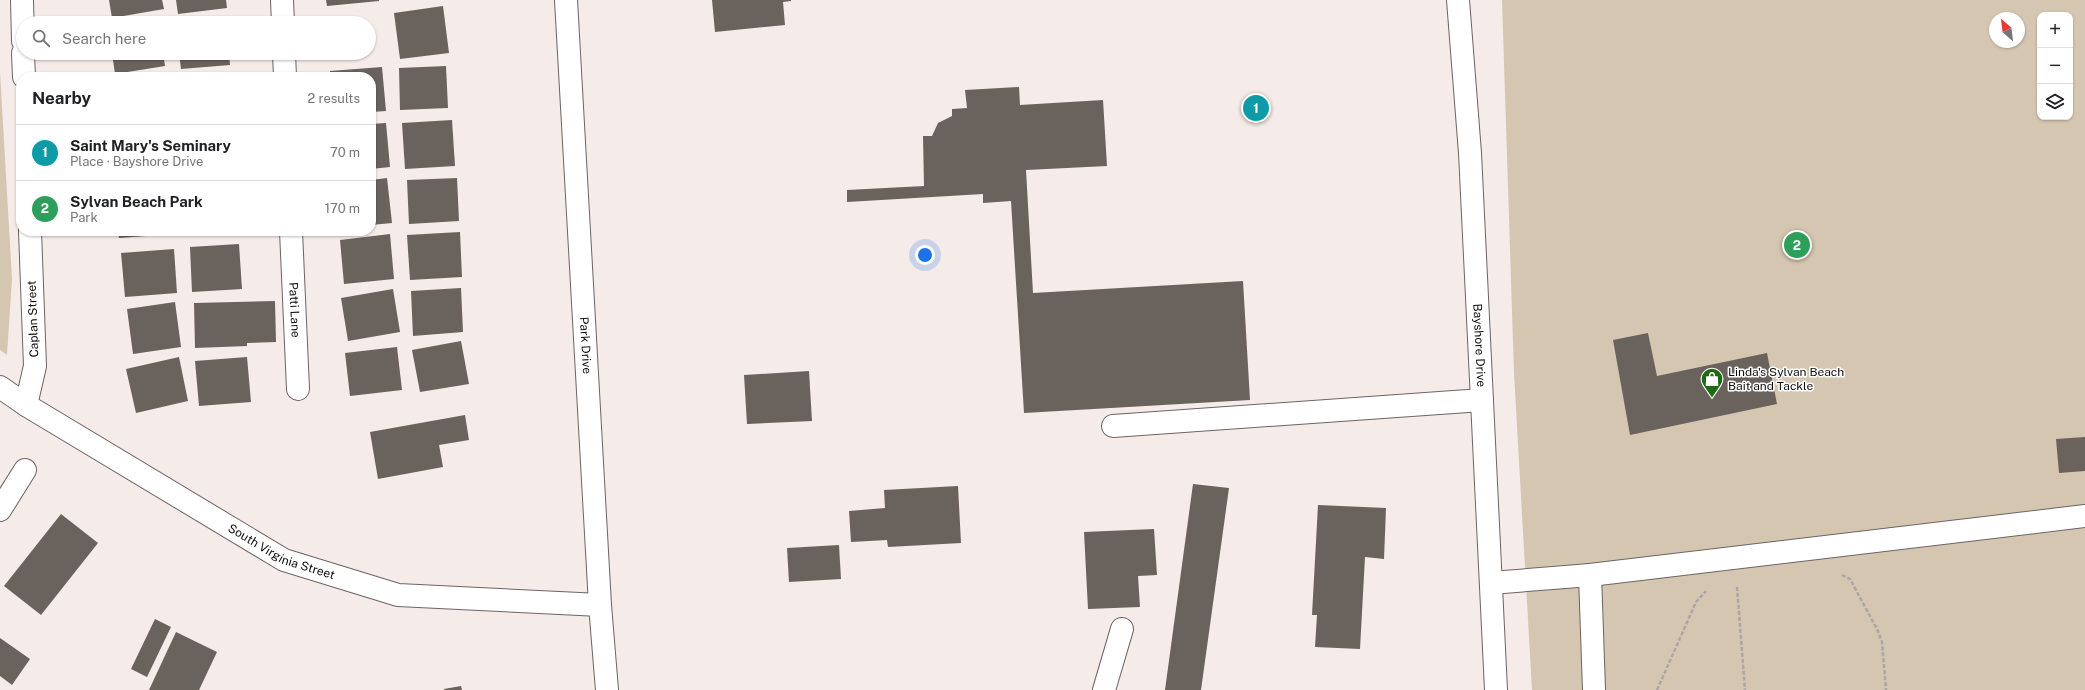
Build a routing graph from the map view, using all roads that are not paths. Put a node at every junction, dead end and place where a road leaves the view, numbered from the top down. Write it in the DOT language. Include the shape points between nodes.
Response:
graph roads {
  1 [pos="22,0"];
  2 [pos="282,0"];
  3 [pos="566,0"];
  4 [pos="1458,0"];
  5 [pos="22,16"];
  6 [pos="283,16"];
  7 [pos="23,60"];
  8 [pos="284,60"];
  9 [pos="24,72"];
  10 [pos="285,72"];
  11 [pos="30,236"];
  12 [pos="291,236"];
  13 [pos="0,387"];
  14 [pos="298,389"];
  15 [pos="1482,400"];
  16 [pos="26,405"];
  17 [pos="1113,426"];
  18 [pos="25,470"];
  19 [pos="0,510"];
  20 [pos="2085,516"];
  21 [pos="1590,575"];
  22 [pos="1491,583"];
  23 [pos="600,605"];
  24 [pos="1122,629"];
  25 [pos="607,690"];
  26 [pos="1104,690"];
  27 [pos="1496,690"];
  28 [pos="1594,690"];
  1 -- 5 [label="street"];
  2 -- 6 [label="street"];
  3 -- 23 [label="street, Park Drive"];
  4 -- 15 [label="street, Bayshore Drive" via="1470,153"];
  7 -- 9 [label="street"];
  8 -- 10 [label="street"];
  11 -- 16 [label="street, Caplan Street" via="35,366"];
  12 -- 14 [label="street, Patti Lane"];
  13 -- 16 [label="street, South Virginia Street"];
  15 -- 17 [label="street"];
  15 -- 22 [label="street, Bayshore Drive"];
  16 -- 23 [label="street, South Virginia Street" via="284,560 398,596"];
  18 -- 19 [label="street"];
  20 -- 21 [label="street"];
  21 -- 22 [label="street"];
  21 -- 28 [label="street"];
  22 -- 27 [label="street, Bayshore Drive"];
  23 -- 25 [label="street, Park Drive"];
  24 -- 26 [label="street"];
}
